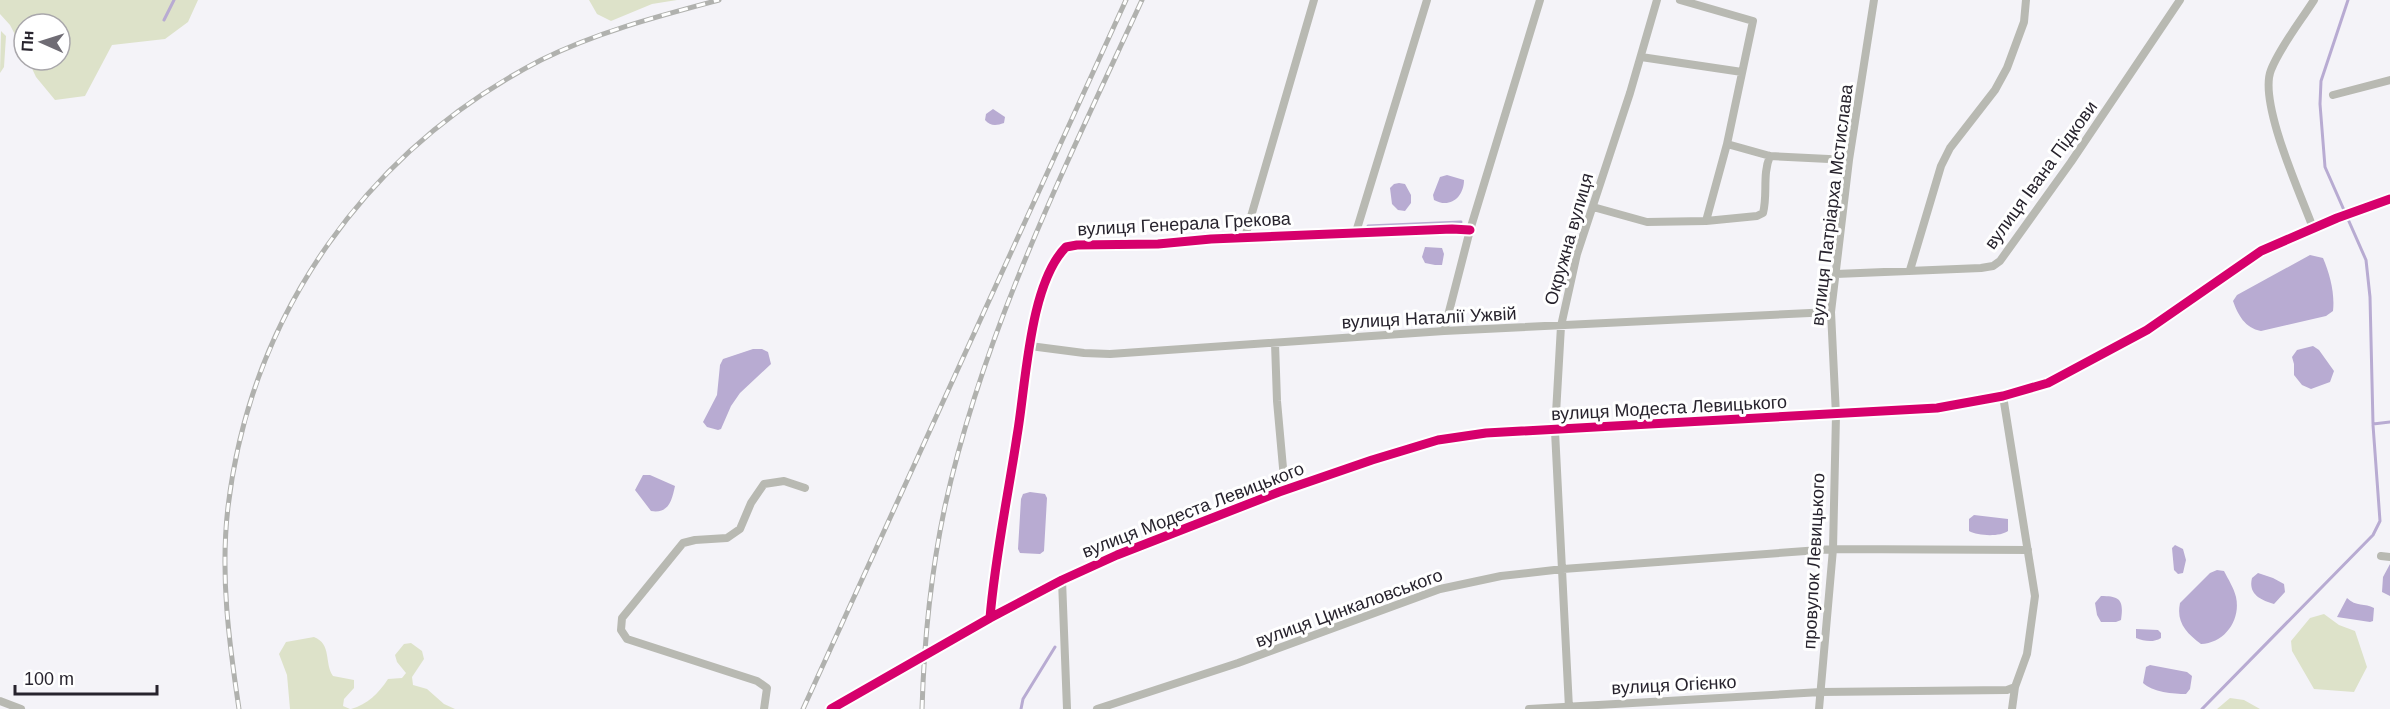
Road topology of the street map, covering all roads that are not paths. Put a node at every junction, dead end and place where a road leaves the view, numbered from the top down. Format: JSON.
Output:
{"nodes":[{"id":1,"x":1314,"y":0,"type":"edge"},
{"id":2,"x":1427,"y":0,"type":"edge"},
{"id":3,"x":1540,"y":0,"type":"edge"},
{"id":4,"x":1657,"y":0,"type":"edge"},
{"id":5,"x":1680,"y":0,"type":"edge"},
{"id":6,"x":1874,"y":0,"type":"edge"},
{"id":7,"x":2026,"y":0,"type":"edge"},
{"id":8,"x":2180,"y":0,"type":"edge"},
{"id":9,"x":2314,"y":0,"type":"edge"},
{"id":10,"x":1641,"y":57,"type":"junction"},
{"id":11,"x":1742,"y":72,"type":"junction"},
{"id":12,"x":2390,"y":80,"type":"edge"},
{"id":13,"x":2333,"y":95,"type":"dead end"},
{"id":14,"x":1726,"y":144,"type":"junction"},
{"id":15,"x":1770,"y":156,"type":"junction"},
{"id":16,"x":1849,"y":160,"type":"junction"},
{"id":17,"x":2390,"y":199,"type":"edge"},
{"id":18,"x":1593,"y":207,"type":"junction"},
{"id":19,"x":1706,"y":221,"type":"junction"},
{"id":20,"x":2313,"y":228,"type":"junction"},
{"id":21,"x":1470,"y":230,"type":"junction"},
{"id":22,"x":1356,"y":232,"type":"junction"},
{"id":23,"x":1245,"y":237,"type":"junction"},
{"id":24,"x":1910,"y":270,"type":"junction"},
{"id":25,"x":1836,"y":274,"type":"junction"},
{"id":26,"x":1831,"y":312,"type":"junction"},
{"id":27,"x":1561,"y":326,"type":"junction"},
{"id":28,"x":1444,"y":331,"type":"junction"},
{"id":29,"x":1275,"y":343,"type":"junction"},
{"id":30,"x":1030,"y":346,"type":"junction"},
{"id":31,"x":2003,"y":396,"type":"junction"},
{"id":32,"x":1836,"y":415,"type":"junction"},
{"id":33,"x":1555,"y":431,"type":"junction"},
{"id":34,"x":805,"y":488,"type":"dead end"},
{"id":35,"x":1285,"y":490,"type":"junction"},
{"id":36,"x":1833,"y":549,"type":"junction"},
{"id":37,"x":2028,"y":550,"type":"junction"},
{"id":38,"x":1563,"y":569,"type":"junction"},
{"id":39,"x":1062,"y":580,"type":"junction"},
{"id":40,"x":990,"y":618,"type":"junction"},
{"id":41,"x":2015,"y":687,"type":"junction"},
{"id":42,"x":1821,"y":692,"type":"junction"},
{"id":43,"x":0,"y":701,"type":"edge"},
{"id":44,"x":1570,"y":707,"type":"edge"},
{"id":45,"x":21,"y":709,"type":"edge"},
{"id":46,"x":764,"y":709,"type":"edge"},
{"id":47,"x":831,"y":709,"type":"edge"},
{"id":48,"x":1067,"y":709,"type":"edge"},
{"id":49,"x":1097,"y":709,"type":"edge"},
{"id":50,"x":1529,"y":709,"type":"edge"},
{"id":51,"x":1820,"y":709,"type":"edge"},
{"id":52,"x":2012,"y":709,"type":"edge"}],
"edges":[{"from":1,"to":23,"type":"street","name":"вулиця Генерала Грекова"},
{"from":2,"to":22,"type":"street"},
{"from":3,"to":21,"type":"street"},
{"from":4,"to":10,"type":"street","name":"Окружна вулиця"},
{"from":5,"to":11,"type":"street"},
{"from":6,"to":16,"type":"street","name":"вулиця Патріарха Мстислава"},
{"from":7,"to":24,"type":"street"},
{"from":8,"to":24,"type":"street","name":"вулиця Івана Підкови"},
{"from":9,"to":20,"type":"street"},
{"from":10,"to":11,"type":"street"},
{"from":10,"to":18,"type":"street","name":"Окружна вулиця"},
{"from":11,"to":14,"type":"street"},
{"from":12,"to":13,"type":"street"},
{"from":14,"to":15,"type":"street"},
{"from":14,"to":19,"type":"street"},
{"from":15,"to":16,"type":"street"},
{"from":15,"to":19,"type":"street"},
{"from":16,"to":25,"type":"street","name":"вулиця Патріарха Мстислава"},
{"from":17,"to":20,"type":"street","name":"вулиця Модеста Левицького"},
{"from":18,"to":19,"type":"street"},
{"from":18,"to":27,"type":"street","name":"Окружна вулиця"},
{"from":20,"to":31,"type":"street","name":"вулиця Модеста Левицького"},
{"from":21,"to":22,"type":"street","name":"вулиця Генерала Грекова"},
{"from":21,"to":28,"type":"street"},
{"from":22,"to":23,"type":"street","name":"вулиця Генерала Грекова"},
{"from":23,"to":30,"type":"street","name":"вулиця Генерала Грекова"},
{"from":24,"to":25,"type":"street","name":"вулиця Івана Підкови"},
{"from":25,"to":26,"type":"street","name":"вулиця Патріарха Мстислава"},
{"from":26,"to":27,"type":"street","name":"вулиця Наталії Ужвій"},
{"from":26,"to":32,"type":"street","name":"вулиця Патріарха Мстислава"},
{"from":27,"to":28,"type":"street","name":"вулиця Наталії Ужвій"},
{"from":27,"to":33,"type":"street","name":"Окружна вулиця"},
{"from":28,"to":29,"type":"street","name":"вулиця Наталії Ужвій"},
{"from":29,"to":30,"type":"street","name":"вулиця Наталії Ужвій"},
{"from":29,"to":35,"type":"street"},
{"from":30,"to":40,"type":"street","name":"вулиця Генерала Грекова"},
{"from":31,"to":32,"type":"street","name":"вулиця Модеста Левицького"},
{"from":31,"to":37,"type":"street"},
{"from":32,"to":33,"type":"street","name":"вулиця Модеста Левицького"},
{"from":32,"to":36,"type":"street","name":"провулок Левицького"},
{"from":33,"to":35,"type":"street","name":"вулиця Модеста Левицького"},
{"from":33,"to":38,"type":"street","name":"Окружна вулиця"},
{"from":34,"to":46,"type":"street"},
{"from":35,"to":39,"type":"street","name":"вулиця Модеста Левицького"},
{"from":36,"to":37,"type":"street","name":"вулиця Цинкаловського"},
{"from":36,"to":38,"type":"street","name":"вулиця Цинкаловського"},
{"from":36,"to":42,"type":"street","name":"провулок Левицького"},
{"from":37,"to":41,"type":"street"},
{"from":38,"to":44,"type":"street","name":"Окружна вулиця"},
{"from":38,"to":49,"type":"street","name":"вулиця Цинкаловського"},
{"from":39,"to":40,"type":"street","name":"вулиця Модеста Левицького"},
{"from":39,"to":48,"type":"street"},
{"from":40,"to":47,"type":"street","name":"вулиця Модеста Левицького"},
{"from":41,"to":42,"type":"street","name":"вулиця Огієнко"},
{"from":41,"to":52,"type":"street"},
{"from":42,"to":44,"type":"street","name":"вулиця Огієнко"},
{"from":42,"to":51,"type":"street","name":"провулок Левицького"},
{"from":43,"to":45,"type":"street"},
{"from":44,"to":50,"type":"street","name":"вулиця Огієнко"}]}
